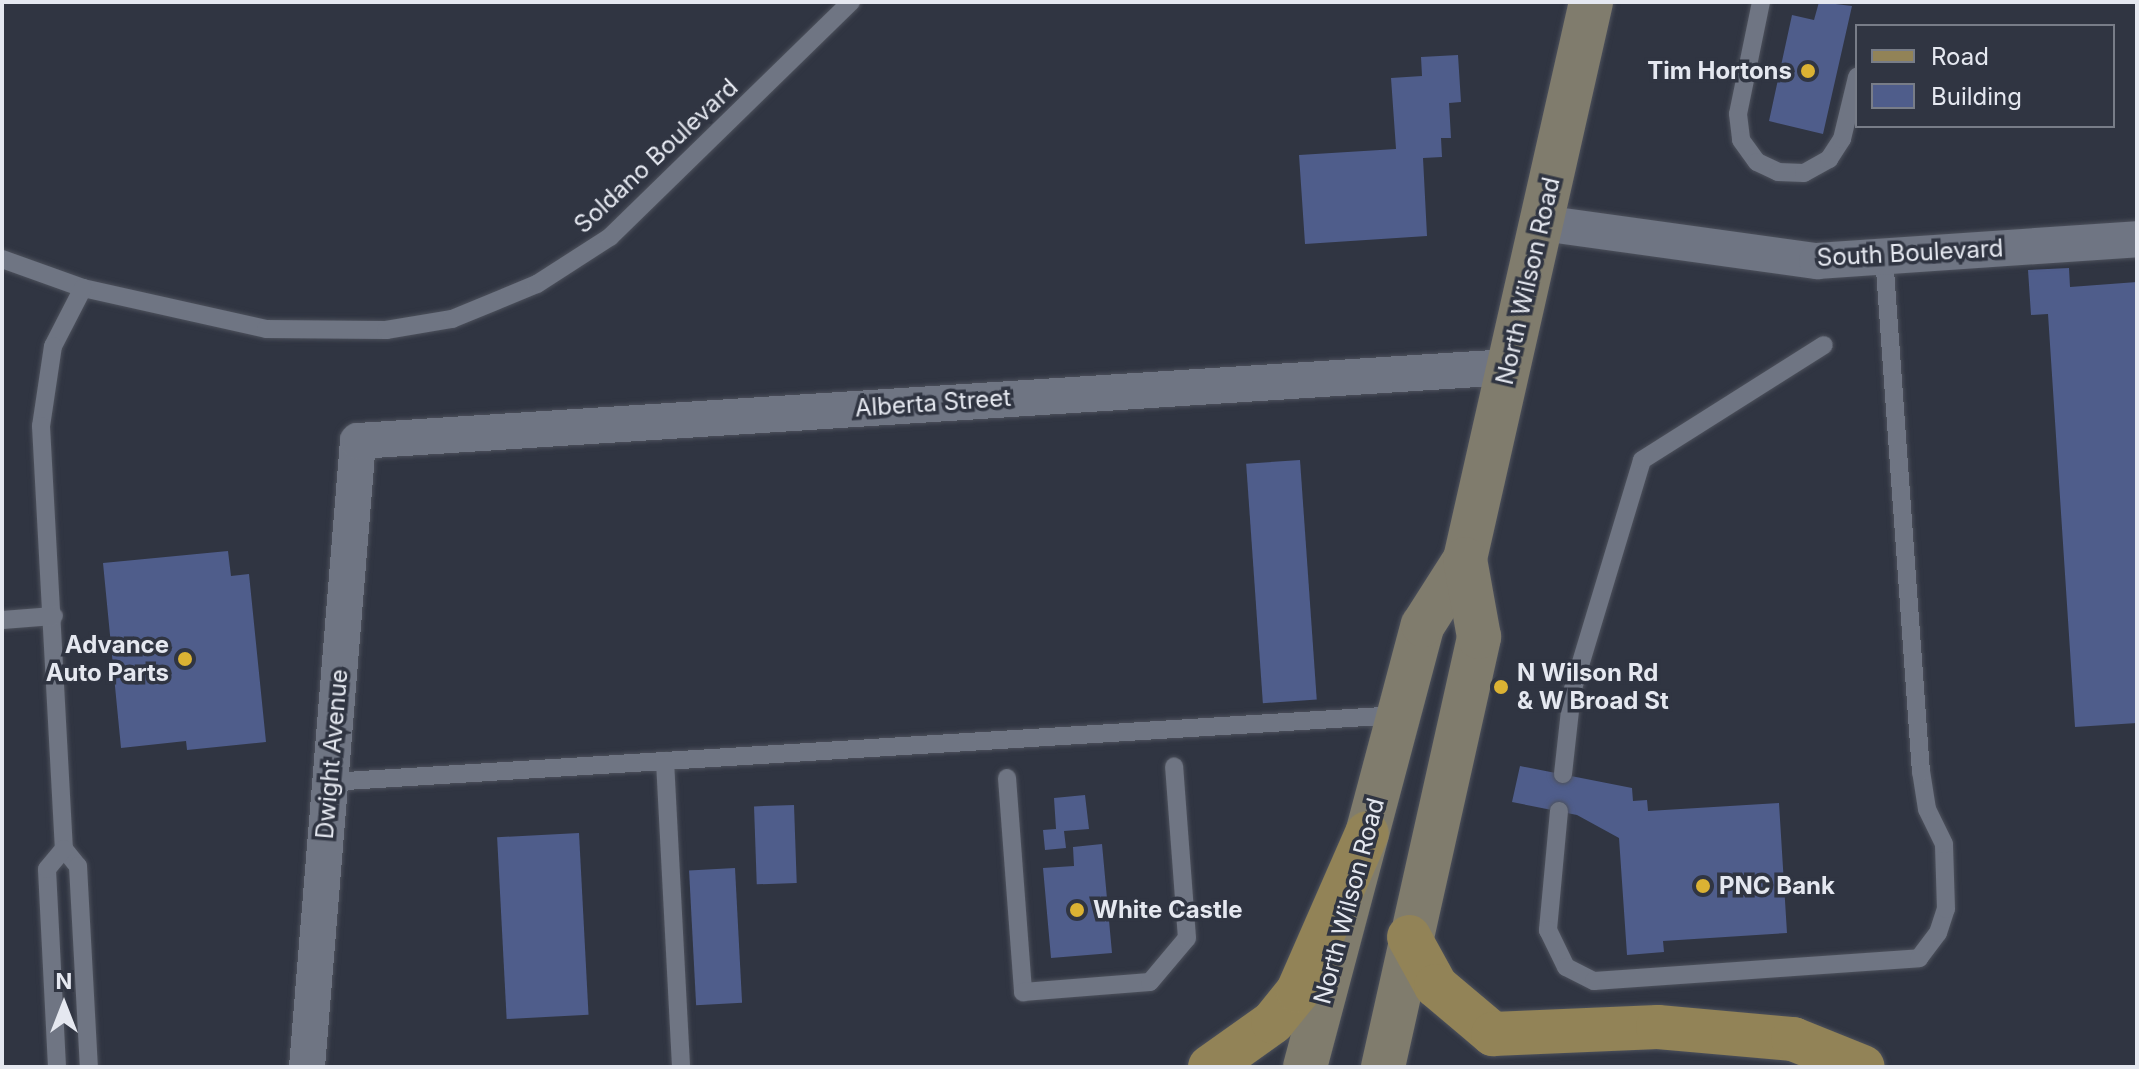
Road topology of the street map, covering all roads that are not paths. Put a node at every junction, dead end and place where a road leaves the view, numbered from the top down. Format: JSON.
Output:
{"nodes":[{"id":1,"x":851,"y":2,"type":"edge"},
{"id":2,"x":1591,"y":2,"type":"edge"},
{"id":3,"x":1761,"y":2,"type":"edge"},
{"id":4,"x":1855,"y":85,"type":"edge"},
{"id":5,"x":1542,"y":223,"type":"junction"},
{"id":6,"x":2137,"y":239,"type":"edge"},
{"id":7,"x":1884,"y":256,"type":"junction"},
{"id":8,"x":2,"y":259,"type":"edge"},
{"id":9,"x":83,"y":288,"type":"junction"},
{"id":10,"x":1824,"y":345,"type":"dead end"},
{"id":11,"x":1507,"y":367,"type":"junction"},
{"id":12,"x":358,"y":441,"type":"joint"},
{"id":13,"x":1465,"y":559,"type":"junction"},
{"id":14,"x":54,"y":616,"type":"junction"},
{"id":15,"x":2,"y":620,"type":"edge"},
{"id":16,"x":1397,"y":715,"type":"junction"},
{"id":17,"x":665,"y":761,"type":"junction"},
{"id":18,"x":1174,"y":766,"type":"dead end"},
{"id":19,"x":1563,"y":774,"type":"dead end"},
{"id":20,"x":1007,"y":778,"type":"dead end"},
{"id":21,"x":330,"y":782,"type":"junction"},
{"id":22,"x":1559,"y":811,"type":"dead end"},
{"id":23,"x":1367,"y":833,"type":"junction"},
{"id":24,"x":64,"y":849,"type":"junction"},
{"id":25,"x":1409,"y":937,"type":"junction"},
{"id":26,"x":57,"y":1067,"type":"edge"},
{"id":27,"x":89,"y":1067,"type":"edge"},
{"id":28,"x":307,"y":1067,"type":"edge"},
{"id":29,"x":681,"y":1067,"type":"edge"},
{"id":30,"x":1210,"y":1067,"type":"edge"},
{"id":31,"x":1305,"y":1067,"type":"edge"},
{"id":32,"x":1383,"y":1067,"type":"edge"},
{"id":33,"x":1863,"y":1067,"type":"edge"}],
"edges":[{"from":1,"to":9,"type":"lane","name":"Soldano Boulevard"},
{"from":2,"to":5,"type":"main road","name":"North Wilson Road"},
{"from":3,"to":4,"type":"lane"},
{"from":5,"to":7,"type":"street","name":"South Boulevard"},
{"from":5,"to":11,"type":"main road","name":"North Wilson Road"},
{"from":6,"to":7,"type":"street","name":"South Boulevard"},
{"from":7,"to":22,"type":"lane"},
{"from":8,"to":9,"type":"lane","name":"Soldano Boulevard"},
{"from":9,"to":14,"type":"lane"},
{"from":10,"to":19,"type":"lane"},
{"from":11,"to":12,"type":"street","name":"Alberta Street"},
{"from":11,"to":13,"type":"main road","name":"North Wilson Road"},
{"from":12,"to":21,"type":"street","name":"Dwight Avenue"},
{"from":13,"to":16,"type":"main road","name":"North Wilson Road"},
{"from":13,"to":25,"type":"main road","name":"North Wilson Road"},
{"from":14,"to":15,"type":"lane"},
{"from":14,"to":24,"type":"lane"},
{"from":16,"to":17,"type":"lane"},
{"from":16,"to":23,"type":"main road","name":"North Wilson Road"},
{"from":17,"to":21,"type":"lane"},
{"from":17,"to":29,"type":"lane"},
{"from":18,"to":20,"type":"lane"},
{"from":21,"to":28,"type":"street","name":"Dwight Avenue"},
{"from":23,"to":30,"type":"main road"},
{"from":23,"to":31,"type":"main road","name":"North Wilson Road"},
{"from":24,"to":26,"type":"lane"},
{"from":24,"to":27,"type":"lane"},
{"from":25,"to":32,"type":"main road","name":"North Wilson Road"},
{"from":25,"to":33,"type":"main road"}]}
